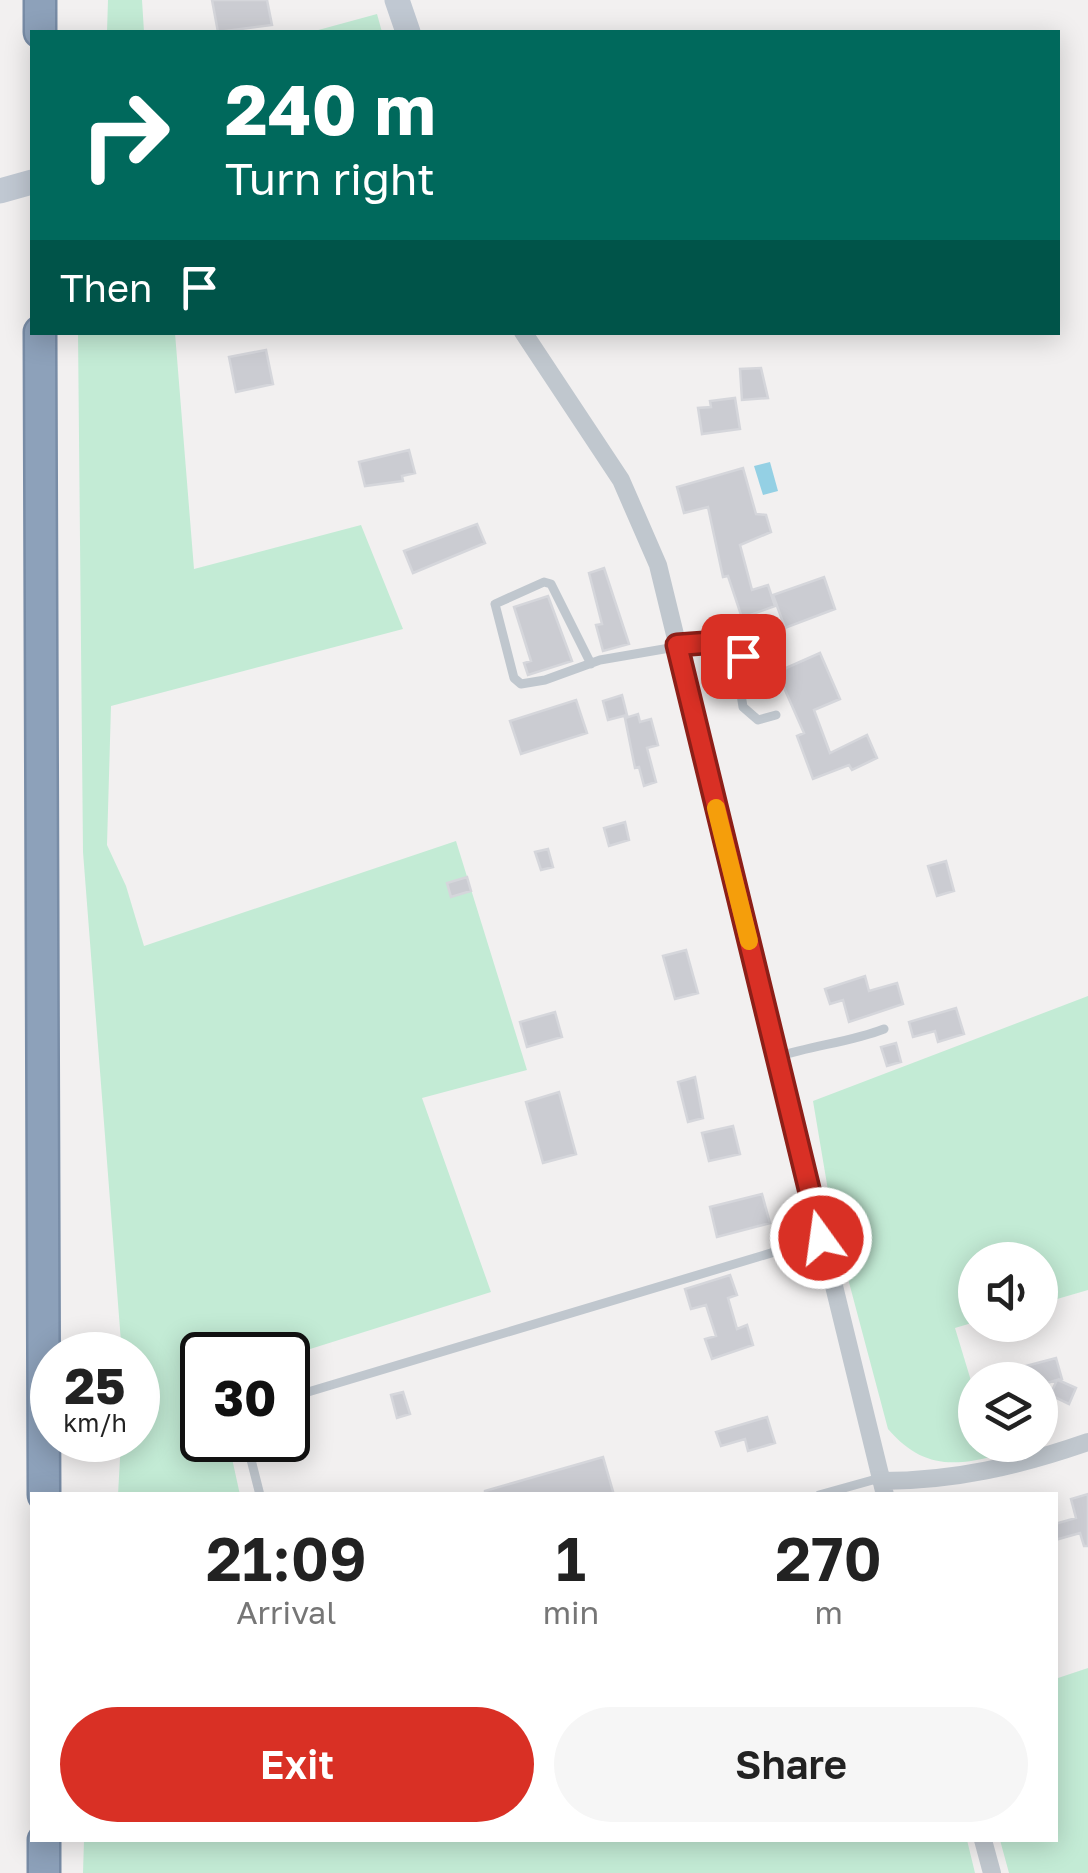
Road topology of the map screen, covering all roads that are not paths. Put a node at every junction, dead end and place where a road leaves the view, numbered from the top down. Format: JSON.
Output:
{"nodes":[{"id":1,"x":40,"y":0,"type":"edge"},
{"id":2,"x":397,"y":0,"type":"edge"},
{"id":3,"x":40,"y":30,"type":"edge"},
{"id":4,"x":407,"y":30,"type":"edge"},
{"id":5,"x":30,"y":183,"type":"edge"},
{"id":6,"x":0,"y":191,"type":"edge"},
{"id":7,"x":40,"y":335,"type":"edge"},
{"id":8,"x":525,"y":335,"type":"edge"},
{"id":9,"x":677,"y":645,"type":"junction"},
{"id":10,"x":591,"y":664,"type":"junction"},
{"id":11,"x":776,"y":716,"type":"dead end"},
{"id":12,"x":884,"y":1029,"type":"dead end"},
{"id":13,"x":777,"y":1057,"type":"junction"},
{"id":14,"x":821,"y":1238,"type":"junction"},
{"id":15,"x":310,"y":1391,"type":"edge"},
{"id":16,"x":1088,"y":1442,"type":"edge"},
{"id":17,"x":252,"y":1462,"type":"edge"},
{"id":18,"x":882,"y":1485,"type":"edge"},
{"id":19,"x":44,"y":1492,"type":"edge"},
{"id":20,"x":259,"y":1492,"type":"edge"},
{"id":21,"x":839,"y":1492,"type":"edge"},
{"id":22,"x":44,"y":1842,"type":"edge"},
{"id":23,"x":984,"y":1842,"type":"edge"},
{"id":24,"x":44,"y":1873,"type":"edge"},
{"id":25,"x":992,"y":1873,"type":"edge"}],
"edges":[{"from":1,"to":3,"type":"highway"},
{"from":2,"to":4,"type":"street"},
{"from":5,"to":6,"type":"street"},
{"from":7,"to":19,"type":"highway"},
{"from":8,"to":9,"type":"street"},
{"from":9,"to":10,"type":"lane"},
{"from":9,"to":11,"type":"lane"},
{"from":9,"to":13,"type":"street"},
{"from":10,"to":10,"type":"lane"},
{"from":12,"to":13,"type":"lane"},
{"from":13,"to":14,"type":"street"},
{"from":14,"to":15,"type":"lane"},
{"from":14,"to":18,"type":"street"},
{"from":16,"to":18,"type":"street"},
{"from":17,"to":20,"type":"lane"},
{"from":18,"to":21,"type":"lane"},
{"from":22,"to":24,"type":"highway"},
{"from":23,"to":25,"type":"street"}]}
